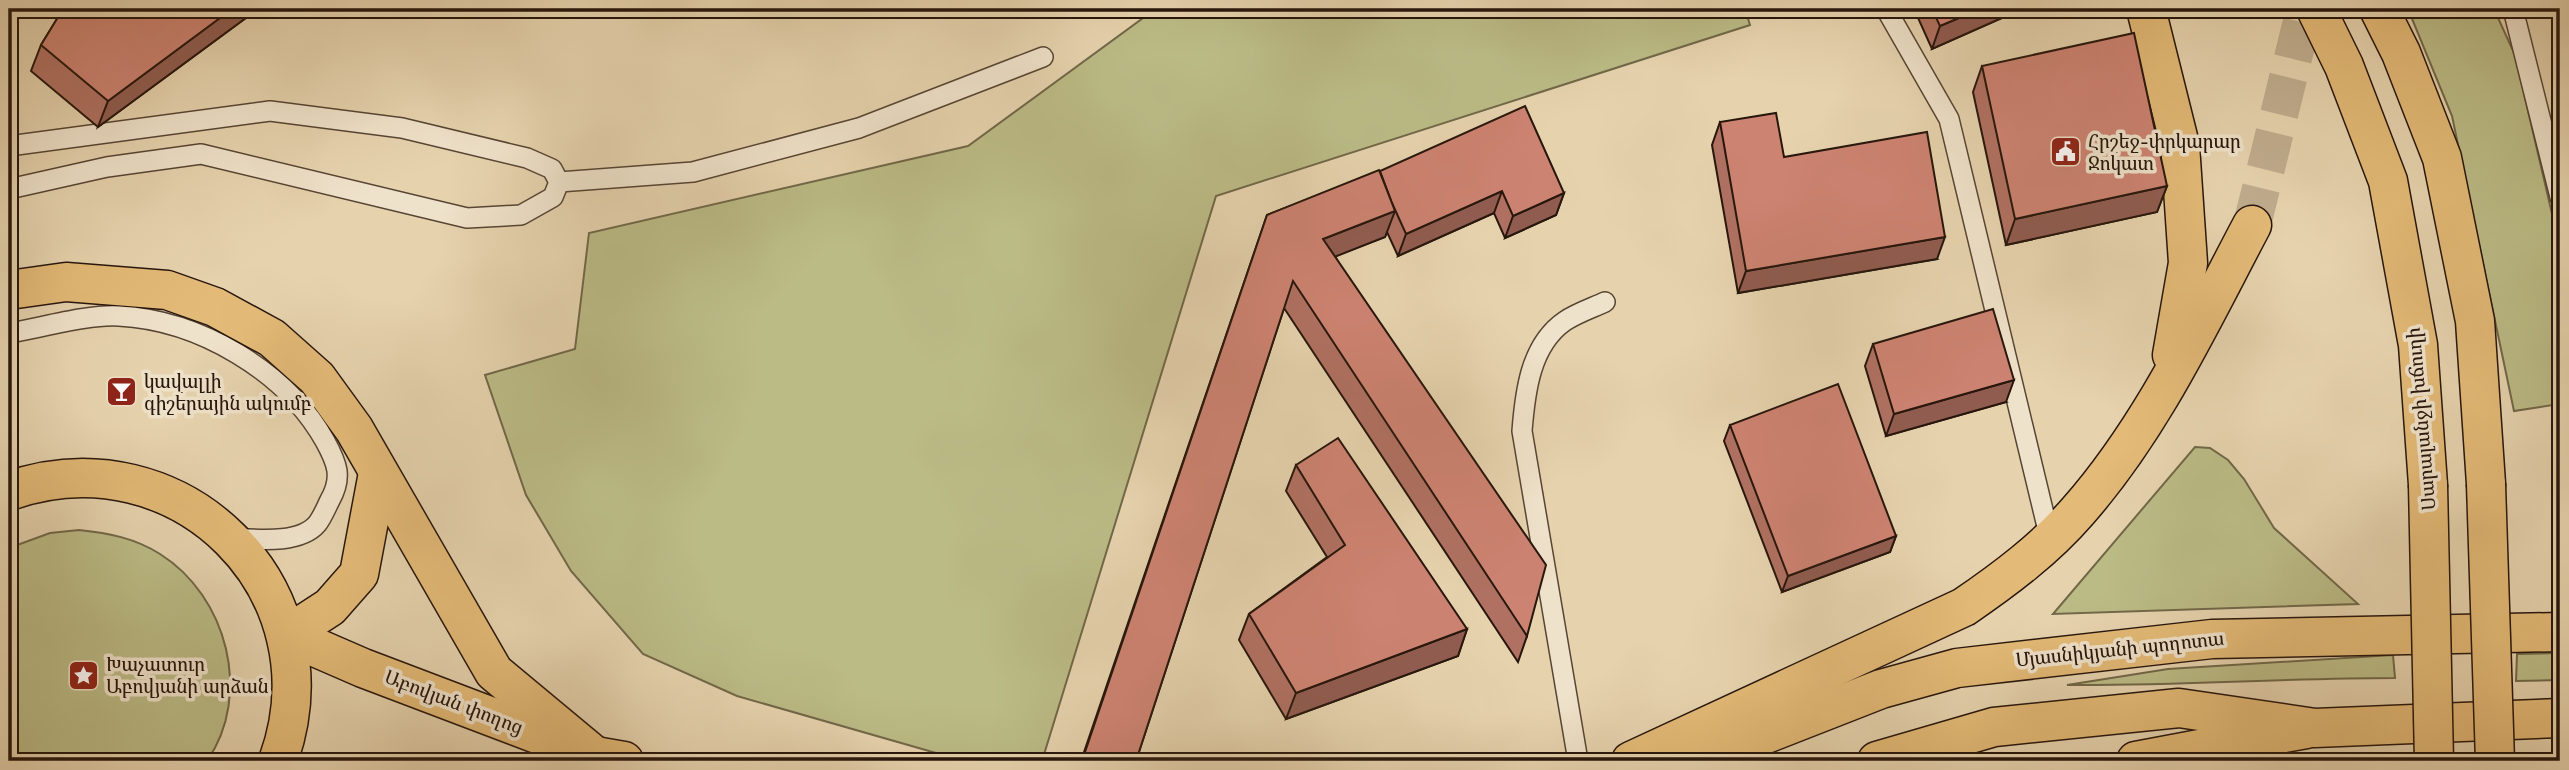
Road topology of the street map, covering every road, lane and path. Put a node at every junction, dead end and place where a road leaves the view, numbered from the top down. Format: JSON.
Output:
{"nodes":[{"id":1,"x":1886,"y":9,"type":"edge"},
{"id":2,"x":2146,"y":9,"type":"edge"},
{"id":3,"x":2316,"y":9,"type":"edge"},
{"id":4,"x":2379,"y":9,"type":"edge"},
{"id":5,"x":2513,"y":9,"type":"edge"},
{"id":6,"x":1043,"y":57,"type":"dead end"},
{"id":7,"x":9,"y":146,"type":"edge"},
{"id":8,"x":559,"y":182,"type":"junction"},
{"id":9,"x":9,"y":189,"type":"edge"},
{"id":10,"x":2560,"y":197,"type":"edge"},
{"id":11,"x":2252,"y":225,"type":"tunnel mouth"},
{"id":12,"x":9,"y":290,"type":"edge"},
{"id":13,"x":1605,"y":302,"type":"dead end"},
{"id":14,"x":9,"y":333,"type":"edge"},
{"id":15,"x":2167,"y":388,"type":"junction"},
{"id":16,"x":378,"y":473,"type":"junction"},
{"id":17,"x":9,"y":491,"type":"edge"},
{"id":18,"x":230,"y":538,"type":"junction"},
{"id":19,"x":2050,"y":539,"type":"junction"},
{"id":20,"x":2560,"y":632,"type":"edge"},
{"id":21,"x":288,"y":635,"type":"junction"},
{"id":22,"x":2560,"y":718,"type":"edge"},
{"id":23,"x":2315,"y":728,"type":"junction"},
{"id":24,"x":610,"y":758,"type":"edge"},
{"id":25,"x":278,"y":761,"type":"edge"},
{"id":26,"x":1578,"y":761,"type":"edge"},
{"id":27,"x":1631,"y":761,"type":"edge"},
{"id":28,"x":1697,"y":761,"type":"edge"},
{"id":29,"x":1877,"y":761,"type":"edge"},
{"id":30,"x":2136,"y":761,"type":"edge"},
{"id":31,"x":2434,"y":761,"type":"edge"},
{"id":32,"x":2495,"y":761,"type":"edge"}],
"edges":[{"from":1,"to":19,"type":"lane"},
{"from":2,"to":15,"type":"main road"},
{"from":3,"to":31,"type":"main road","name":"Սարալանջի խճուղի","bridge":true},
{"from":4,"to":32,"type":"main road","bridge":true},
{"from":5,"to":10,"type":"lane"},
{"from":6,"to":8,"type":"lane"},
{"from":7,"to":8,"type":"lane"},
{"from":8,"to":9,"type":"lane"},
{"from":11,"to":15,"type":"main road"},
{"from":12,"to":16,"type":"main road"},
{"from":13,"to":26,"type":"lane"},
{"from":14,"to":18,"type":"lane"},
{"from":15,"to":19,"type":"main road"},
{"from":16,"to":21,"type":"main road"},
{"from":16,"to":24,"type":"main road"},
{"from":17,"to":18,"type":"main road"},
{"from":18,"to":21,"type":"main road"},
{"from":19,"to":27,"type":"main road"},
{"from":20,"to":28,"type":"main road","name":"Մյասնիկյանի պողոտա"},
{"from":21,"to":24,"type":"main road","name":"Աբովյան փողոց"},
{"from":21,"to":25,"type":"main road"},
{"from":22,"to":23,"type":"main road"},
{"from":23,"to":29,"type":"main road"},
{"from":23,"to":30,"type":"main road"}]}
